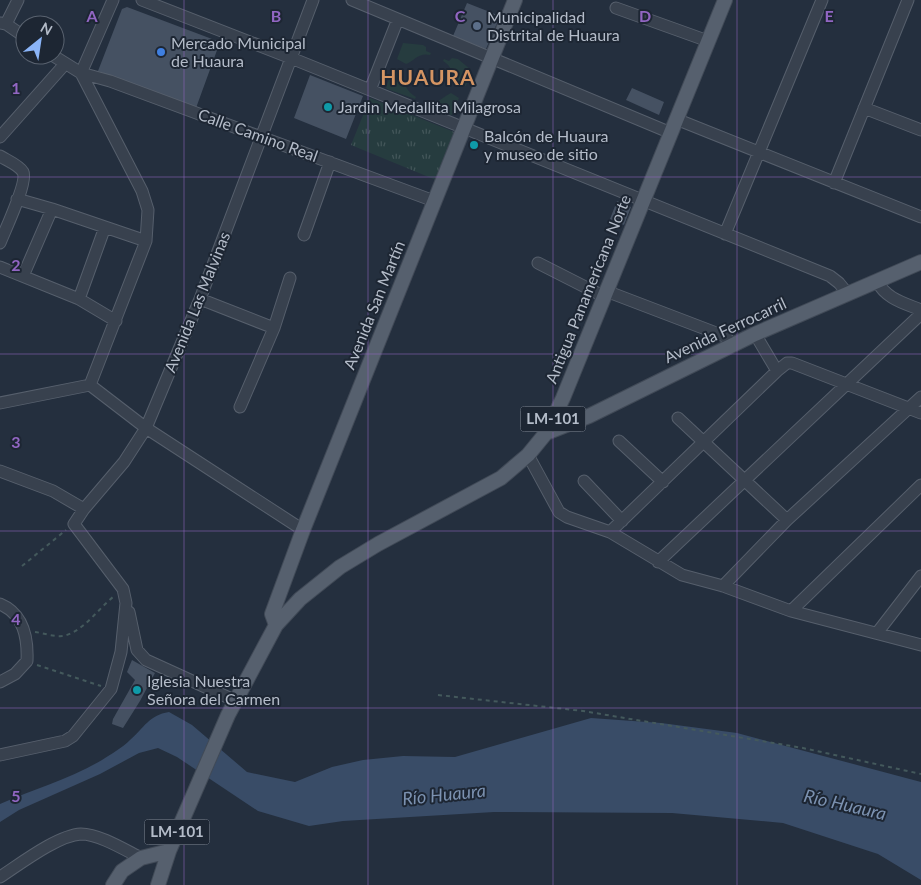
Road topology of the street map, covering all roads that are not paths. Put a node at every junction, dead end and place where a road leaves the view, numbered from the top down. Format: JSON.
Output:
{"nodes":[{"id":1,"x":18,"y":0,"type":"edge"},
{"id":2,"x":113,"y":0,"type":"edge"},
{"id":3,"x":142,"y":0,"type":"edge"},
{"id":4,"x":313,"y":0,"type":"edge"},
{"id":5,"x":352,"y":0,"type":"edge"},
{"id":6,"x":514,"y":0,"type":"edge"},
{"id":7,"x":725,"y":0,"type":"edge"},
{"id":8,"x":822,"y":0,"type":"edge"},
{"id":9,"x":908,"y":0,"type":"edge"},
{"id":10,"x":616,"y":8,"type":"dead end"},
{"id":11,"x":398,"y":19,"type":"junction"},
{"id":12,"x":3,"y":23,"type":"edge"},
{"id":13,"x":15,"y":31,"type":"edge"},
{"id":14,"x":708,"y":41,"type":"junction"},
{"id":15,"x":291,"y":58,"type":"junction"},
{"id":16,"x":491,"y":58,"type":"junction"},
{"id":17,"x":63,"y":65,"type":"edge"},
{"id":18,"x":65,"y":65,"type":"edge"},
{"id":19,"x":81,"y":74,"type":"junction"},
{"id":20,"x":370,"y":90,"type":"junction"},
{"id":21,"x":864,"y":108,"type":"junction"},
{"id":22,"x":676,"y":119,"type":"junction"},
{"id":23,"x":464,"y":127,"type":"junction"},
{"id":24,"x":921,"y":130,"type":"edge"},
{"id":25,"x":671,"y":133,"type":"junction"},
{"id":26,"x":261,"y":136,"type":"junction"},
{"id":27,"x":0,"y":137,"type":"edge"},
{"id":28,"x":759,"y":153,"type":"junction"},
{"id":29,"x":0,"y":156,"type":"edge"},
{"id":30,"x":330,"y":162,"type":"junction"},
{"id":31,"x":834,"y":183,"type":"junction"},
{"id":32,"x":17,"y":199,"type":"junction"},
{"id":33,"x":434,"y":201,"type":"junction"},
{"id":34,"x":643,"y":201,"type":"junction"},
{"id":35,"x":52,"y":209,"type":"junction"},
{"id":36,"x":921,"y":217,"type":"edge"},
{"id":37,"x":105,"y":227,"type":"junction"},
{"id":38,"x":725,"y":234,"type":"junction"},
{"id":39,"x":304,"y":235,"type":"dead end"},
{"id":40,"x":146,"y":241,"type":"junction"},
{"id":41,"x":0,"y":242,"type":"edge"},
{"id":42,"x":921,"y":262,"type":"edge"},
{"id":43,"x":538,"y":263,"type":"dead end"},
{"id":44,"x":0,"y":267,"type":"edge"},
{"id":45,"x":23,"y":276,"type":"junction"},
{"id":46,"x":290,"y":278,"type":"dead end"},
{"id":47,"x":877,"y":281,"type":"junction"},
{"id":48,"x":605,"y":294,"type":"junction"},
{"id":49,"x":848,"y":294,"type":"junction"},
{"id":50,"x":79,"y":299,"type":"junction"},
{"id":51,"x":200,"y":299,"type":"junction"},
{"id":52,"x":921,"y":310,"type":"edge"},
{"id":53,"x":921,"y":314,"type":"edge"},
{"id":54,"x":116,"y":321,"type":"junction"},
{"id":55,"x":274,"y":328,"type":"junction"},
{"id":56,"x":756,"y":334,"type":"junction"},
{"id":57,"x":733,"y":344,"type":"junction"},
{"id":58,"x":777,"y":371,"type":"junction"},
{"id":59,"x":848,"y":384,"type":"junction"},
{"id":60,"x":90,"y":385,"type":"junction"},
{"id":61,"x":921,"y":397,"type":"edge"},
{"id":62,"x":0,"y":403,"type":"edge"},
{"id":63,"x":240,"y":407,"type":"dead end"},
{"id":64,"x":909,"y":409,"type":"junction"},
{"id":65,"x":921,"y":413,"type":"edge"},
{"id":66,"x":678,"y":418,"type":"dead end"},
{"id":67,"x":146,"y":428,"type":"junction"},
{"id":68,"x":546,"y":433,"type":"junction"},
{"id":69,"x":619,"y":441,"type":"dead end"},
{"id":70,"x":705,"y":442,"type":"junction"},
{"id":71,"x":528,"y":455,"type":"junction"},
{"id":72,"x":0,"y":471,"type":"edge"},
{"id":73,"x":584,"y":481,"type":"dead end"},
{"id":74,"x":745,"y":481,"type":"junction"},
{"id":75,"x":663,"y":482,"type":"junction"},
{"id":76,"x":921,"y":485,"type":"edge"},
{"id":77,"x":84,"y":509,"type":"junction"},
{"id":78,"x":787,"y":520,"type":"junction"},
{"id":79,"x":622,"y":521,"type":"junction"},
{"id":80,"x":303,"y":530,"type":"junction"},
{"id":81,"x":610,"y":532,"type":"junction"},
{"id":82,"x":658,"y":562,"type":"junction"},
{"id":83,"x":921,"y":576,"type":"edge"},
{"id":84,"x":723,"y":586,"type":"junction"},
{"id":85,"x":126,"y":602,"type":"junction"},
{"id":86,"x":0,"y":604,"type":"edge"},
{"id":87,"x":791,"y":611,"type":"junction"},
{"id":88,"x":276,"y":624,"type":"junction"},
{"id":89,"x":877,"y":633,"type":"junction"},
{"id":90,"x":921,"y":645,"type":"edge"},
{"id":91,"x":0,"y":682,"type":"edge"},
{"id":92,"x":236,"y":701,"type":"junction"},
{"id":93,"x":0,"y":754,"type":"edge"},
{"id":94,"x":169,"y":851,"type":"junction"},
{"id":95,"x":142,"y":858,"type":"junction"},
{"id":96,"x":0,"y":877,"type":"edge"},
{"id":97,"x":113,"y":885,"type":"edge"},
{"id":98,"x":158,"y":885,"type":"edge"}],
"edges":[{"from":1,"to":12,"type":"street"},
{"from":2,"to":19,"type":"street"},
{"from":3,"to":15,"type":"street"},
{"from":4,"to":15,"type":"street","name":"Avenida Las Malvinas"},
{"from":5,"to":11,"type":"street"},
{"from":6,"to":16,"type":"main road","name":"Avenida San Martín","number":"LM-101"},
{"from":7,"to":14,"type":"main road","name":"Antigua Panamericana Norte","number":"LM-101"},
{"from":8,"to":28,"type":"street"},
{"from":9,"to":21,"type":"street"},
{"from":10,"to":14,"type":"street"},
{"from":11,"to":16,"type":"street"},
{"from":11,"to":20,"type":"street"},
{"from":12,"to":13,"type":"street"},
{"from":14,"to":22,"type":"main road","name":"Antigua Panamericana Norte","number":"LM-101"},
{"from":15,"to":20,"type":"street"},
{"from":15,"to":26,"type":"street","name":"Avenida Las Malvinas"},
{"from":16,"to":23,"type":"main road","name":"Avenida San Martín","number":"LM-101"},
{"from":16,"to":25,"type":"street"},
{"from":17,"to":27,"type":"street"},
{"from":18,"to":19,"type":"street","name":"Calle Camino Real"},
{"from":19,"to":26,"type":"street","name":"Calle Camino Real"},
{"from":19,"to":40,"type":"street"},
{"from":20,"to":23,"type":"street"},
{"from":21,"to":24,"type":"street"},
{"from":21,"to":31,"type":"street"},
{"from":22,"to":25,"type":"main road","name":"Antigua Panamericana Norte","number":"LM-101"},
{"from":22,"to":28,"type":"street"},
{"from":23,"to":33,"type":"main road","name":"Avenida San Martín","number":"LM-101"},
{"from":23,"to":34,"type":"street"},
{"from":25,"to":34,"type":"main road","name":"Antigua Panamericana Norte","number":"LM-101"},
{"from":26,"to":30,"type":"street","name":"Calle Camino Real"},
{"from":26,"to":51,"type":"street","name":"Avenida Las Malvinas"},
{"from":28,"to":31,"type":"street"},
{"from":28,"to":38,"type":"street"},
{"from":29,"to":32,"type":"street"},
{"from":30,"to":33,"type":"street","name":"Calle Camino Real"},
{"from":30,"to":39,"type":"street"},
{"from":31,"to":36,"type":"street"},
{"from":32,"to":35,"type":"street"},
{"from":32,"to":41,"type":"street"},
{"from":33,"to":80,"type":"main road","name":"Avenida San Martín","number":"LM-101"},
{"from":34,"to":38,"type":"street"},
{"from":34,"to":48,"type":"main road","name":"Antigua Panamericana Norte","number":"LM-101"},
{"from":35,"to":37,"type":"street"},
{"from":35,"to":45,"type":"street"},
{"from":37,"to":40,"type":"street"},
{"from":37,"to":50,"type":"street"},
{"from":38,"to":49,"type":"street"},
{"from":40,"to":54,"type":"street"},
{"from":42,"to":47,"type":"main road","name":"Avenida Ferrocarril"},
{"from":43,"to":48,"type":"street"},
{"from":44,"to":45,"type":"street"},
{"from":45,"to":50,"type":"street"},
{"from":46,"to":55,"type":"street"},
{"from":47,"to":49,"type":"main road","name":"Avenida Ferrocarril"},
{"from":47,"to":52,"type":"street"},
{"from":48,"to":57,"type":"street"},
{"from":48,"to":68,"type":"main road","name":"Antigua Panamericana Norte","number":"LM-101"},
{"from":49,"to":56,"type":"main road","name":"Avenida Ferrocarril"},
{"from":50,"to":54,"type":"street"},
{"from":51,"to":55,"type":"street"},
{"from":51,"to":67,"type":"street","name":"Avenida Las Malvinas"},
{"from":53,"to":59,"type":"street"},
{"from":54,"to":60,"type":"street"},
{"from":55,"to":63,"type":"street"},
{"from":56,"to":57,"type":"main road","name":"Avenida Ferrocarril"},
{"from":56,"to":58,"type":"street"},
{"from":57,"to":68,"type":"main road","name":"Avenida Ferrocarril"},
{"from":58,"to":59,"type":"street"},
{"from":58,"to":70,"type":"street"},
{"from":59,"to":64,"type":"street"},
{"from":59,"to":74,"type":"street"},
{"from":60,"to":62,"type":"street"},
{"from":60,"to":67,"type":"street"},
{"from":61,"to":64,"type":"street"},
{"from":64,"to":65,"type":"street"},
{"from":64,"to":78,"type":"street"},
{"from":66,"to":70,"type":"street"},
{"from":67,"to":77,"type":"street","name":"Avenida Las Malvinas"},
{"from":67,"to":80,"type":"street"},
{"from":68,"to":71,"type":"main road","name":"Antigua Panamericana Norte","number":"LM-101"},
{"from":69,"to":75,"type":"street"},
{"from":70,"to":74,"type":"street"},
{"from":70,"to":75,"type":"street"},
{"from":71,"to":81,"type":"street"},
{"from":71,"to":88,"type":"main road","name":"Antigua Panamericana Norte","number":"LM-101"},
{"from":72,"to":77,"type":"street"},
{"from":73,"to":79,"type":"street"},
{"from":74,"to":78,"type":"street"},
{"from":74,"to":82,"type":"street"},
{"from":75,"to":79,"type":"street"},
{"from":76,"to":87,"type":"street"},
{"from":77,"to":85,"type":"street","name":"Avenida Las Malvinas"},
{"from":78,"to":84,"type":"street"},
{"from":79,"to":81,"type":"street"},
{"from":80,"to":88,"type":"main road","name":"Avenida San Martín","number":"LM-101"},
{"from":81,"to":82,"type":"street"},
{"from":82,"to":84,"type":"street"},
{"from":83,"to":89,"type":"street"},
{"from":84,"to":87,"type":"street"},
{"from":85,"to":92,"type":"street"},
{"from":85,"to":93,"type":"street"},
{"from":86,"to":91,"type":"street"},
{"from":87,"to":89,"type":"street"},
{"from":88,"to":92,"type":"main road","name":"Antigua Panamericana Norte","number":"LM-101"},
{"from":89,"to":90,"type":"street"},
{"from":92,"to":94,"type":"main road","name":"Antigua Panamericana Norte","number":"LM-101"},
{"from":94,"to":95,"type":"main road"},
{"from":94,"to":98,"type":"main road","name":"Antigua Panamericana Norte","number":"LM-101"},
{"from":95,"to":96,"type":"street"},
{"from":95,"to":97,"type":"main road"}]}
